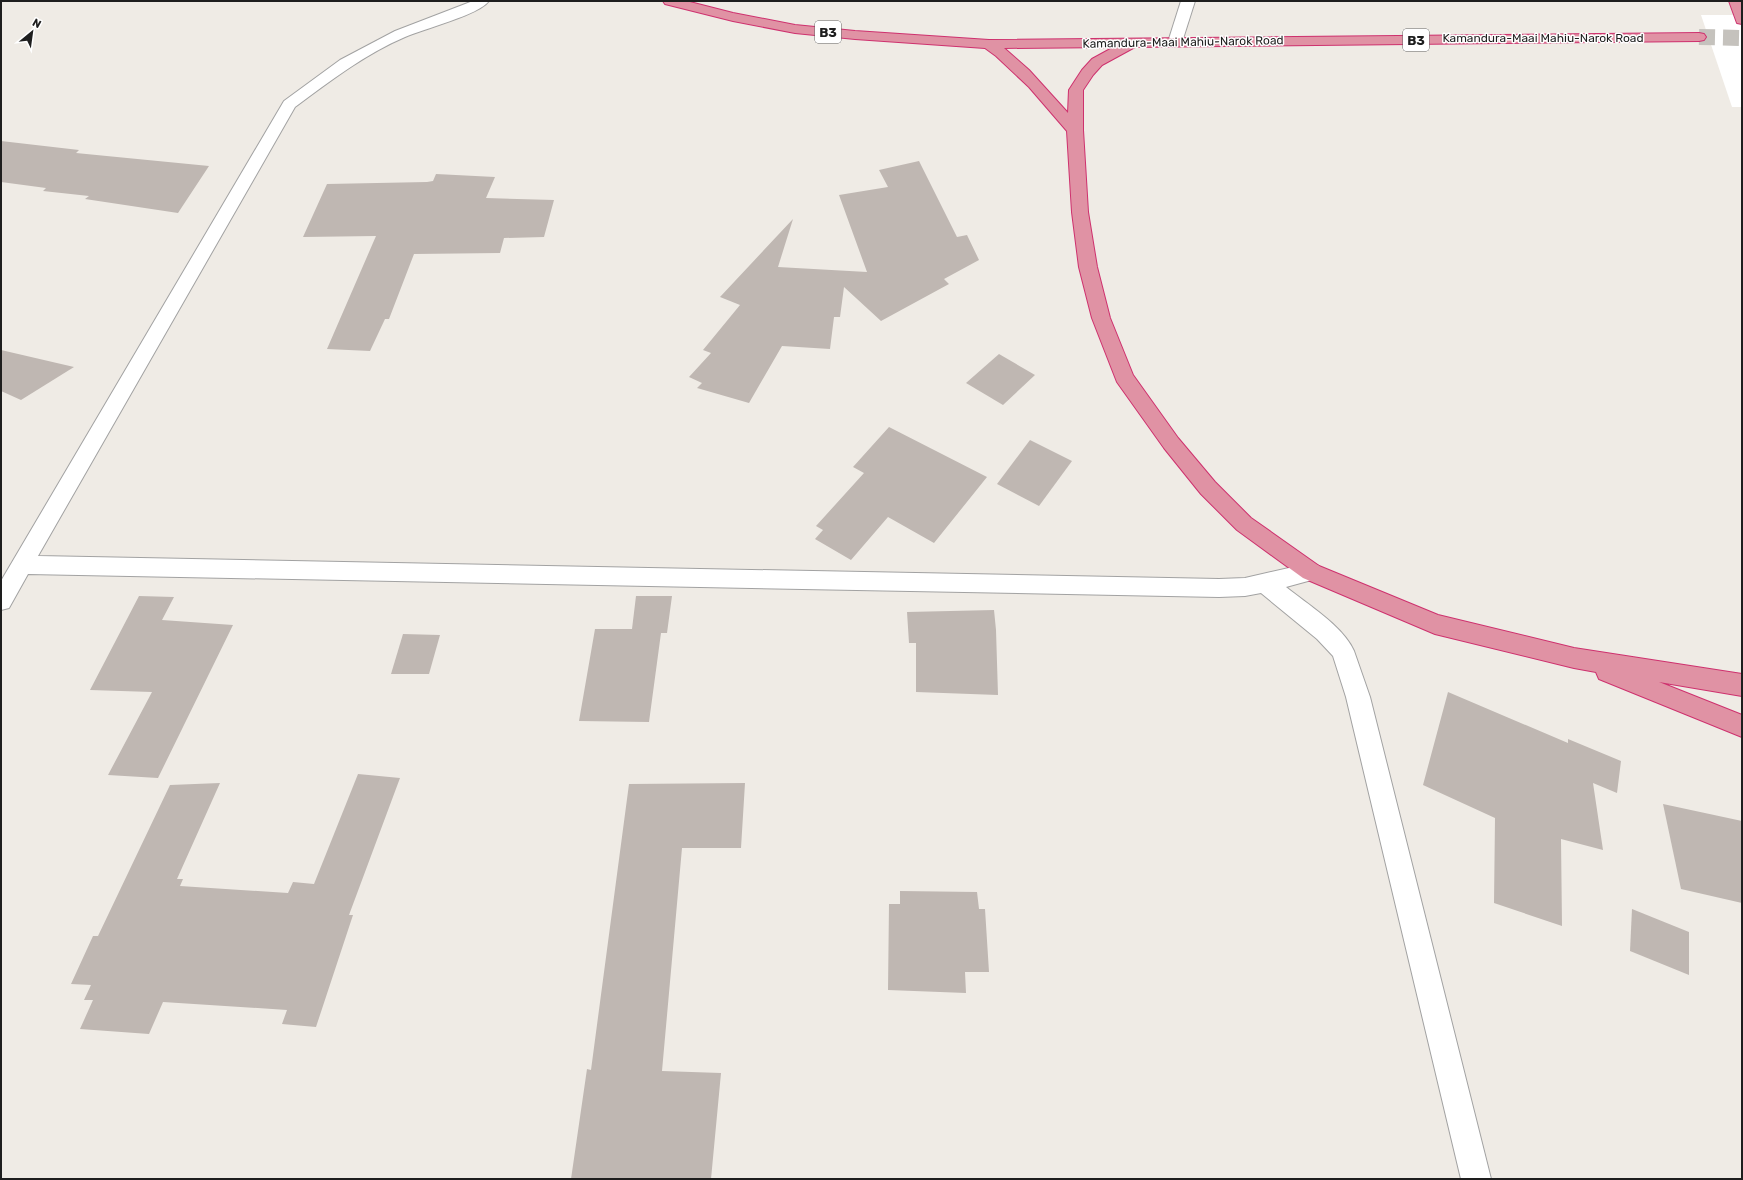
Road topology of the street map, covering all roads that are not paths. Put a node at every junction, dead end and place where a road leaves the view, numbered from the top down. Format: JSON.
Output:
{"nodes":[{"id":1,"x":670,"y":1,"type":"edge"},
{"id":2,"x":1188,"y":1,"type":"edge"},
{"id":3,"x":1736,"y":1,"type":"edge"},
{"id":4,"x":483,"y":3,"type":"edge"},
{"id":5,"x":1742,"y":20,"type":"edge"},
{"id":6,"x":1699,"y":37,"type":"tunnel mouth"},
{"id":7,"x":1133,"y":42,"type":"junction"},
{"id":8,"x":1175,"y":42,"type":"junction"},
{"id":9,"x":989,"y":44,"type":"junction"},
{"id":10,"x":1075,"y":130,"type":"junction"},
{"id":11,"x":22,"y":565,"type":"junction"},
{"id":12,"x":1311,"y":572,"type":"junction"},
{"id":13,"x":1266,"y":583,"type":"junction"},
{"id":14,"x":1,"y":601,"type":"edge"},
{"id":15,"x":1574,"y":658,"type":"junction"},
{"id":16,"x":1742,"y":685,"type":"edge"},
{"id":17,"x":1742,"y":726,"type":"edge"},
{"id":18,"x":1476,"y":1179,"type":"edge"}],
"edges":[{"from":1,"to":9,"type":"highway","name":"Kamandura-Maai Mahiu-Narok Road","number":"B3"},
{"from":2,"to":8,"type":"street"},
{"from":3,"to":5,"type":"highway"},
{"from":4,"to":11,"type":"street"},
{"from":6,"to":8,"type":"highway","name":"Kamandura-Maai Mahiu-Narok Road","number":"B3"},
{"from":7,"to":8,"type":"highway","name":"Kamandura-Maai Mahiu-Narok Road","number":"B3"},
{"from":7,"to":9,"type":"highway","name":"Kamandura-Maai Mahiu-Narok Road","number":"B3"},
{"from":7,"to":10,"type":"highway"},
{"from":9,"to":10,"type":"highway"},
{"from":10,"to":12,"type":"highway"},
{"from":11,"to":13,"type":"street"},
{"from":11,"to":14,"type":"street"},
{"from":12,"to":13,"type":"street"},
{"from":12,"to":15,"type":"highway"},
{"from":13,"to":18,"type":"street"},
{"from":15,"to":16,"type":"highway"},
{"from":15,"to":17,"type":"highway"}]}
